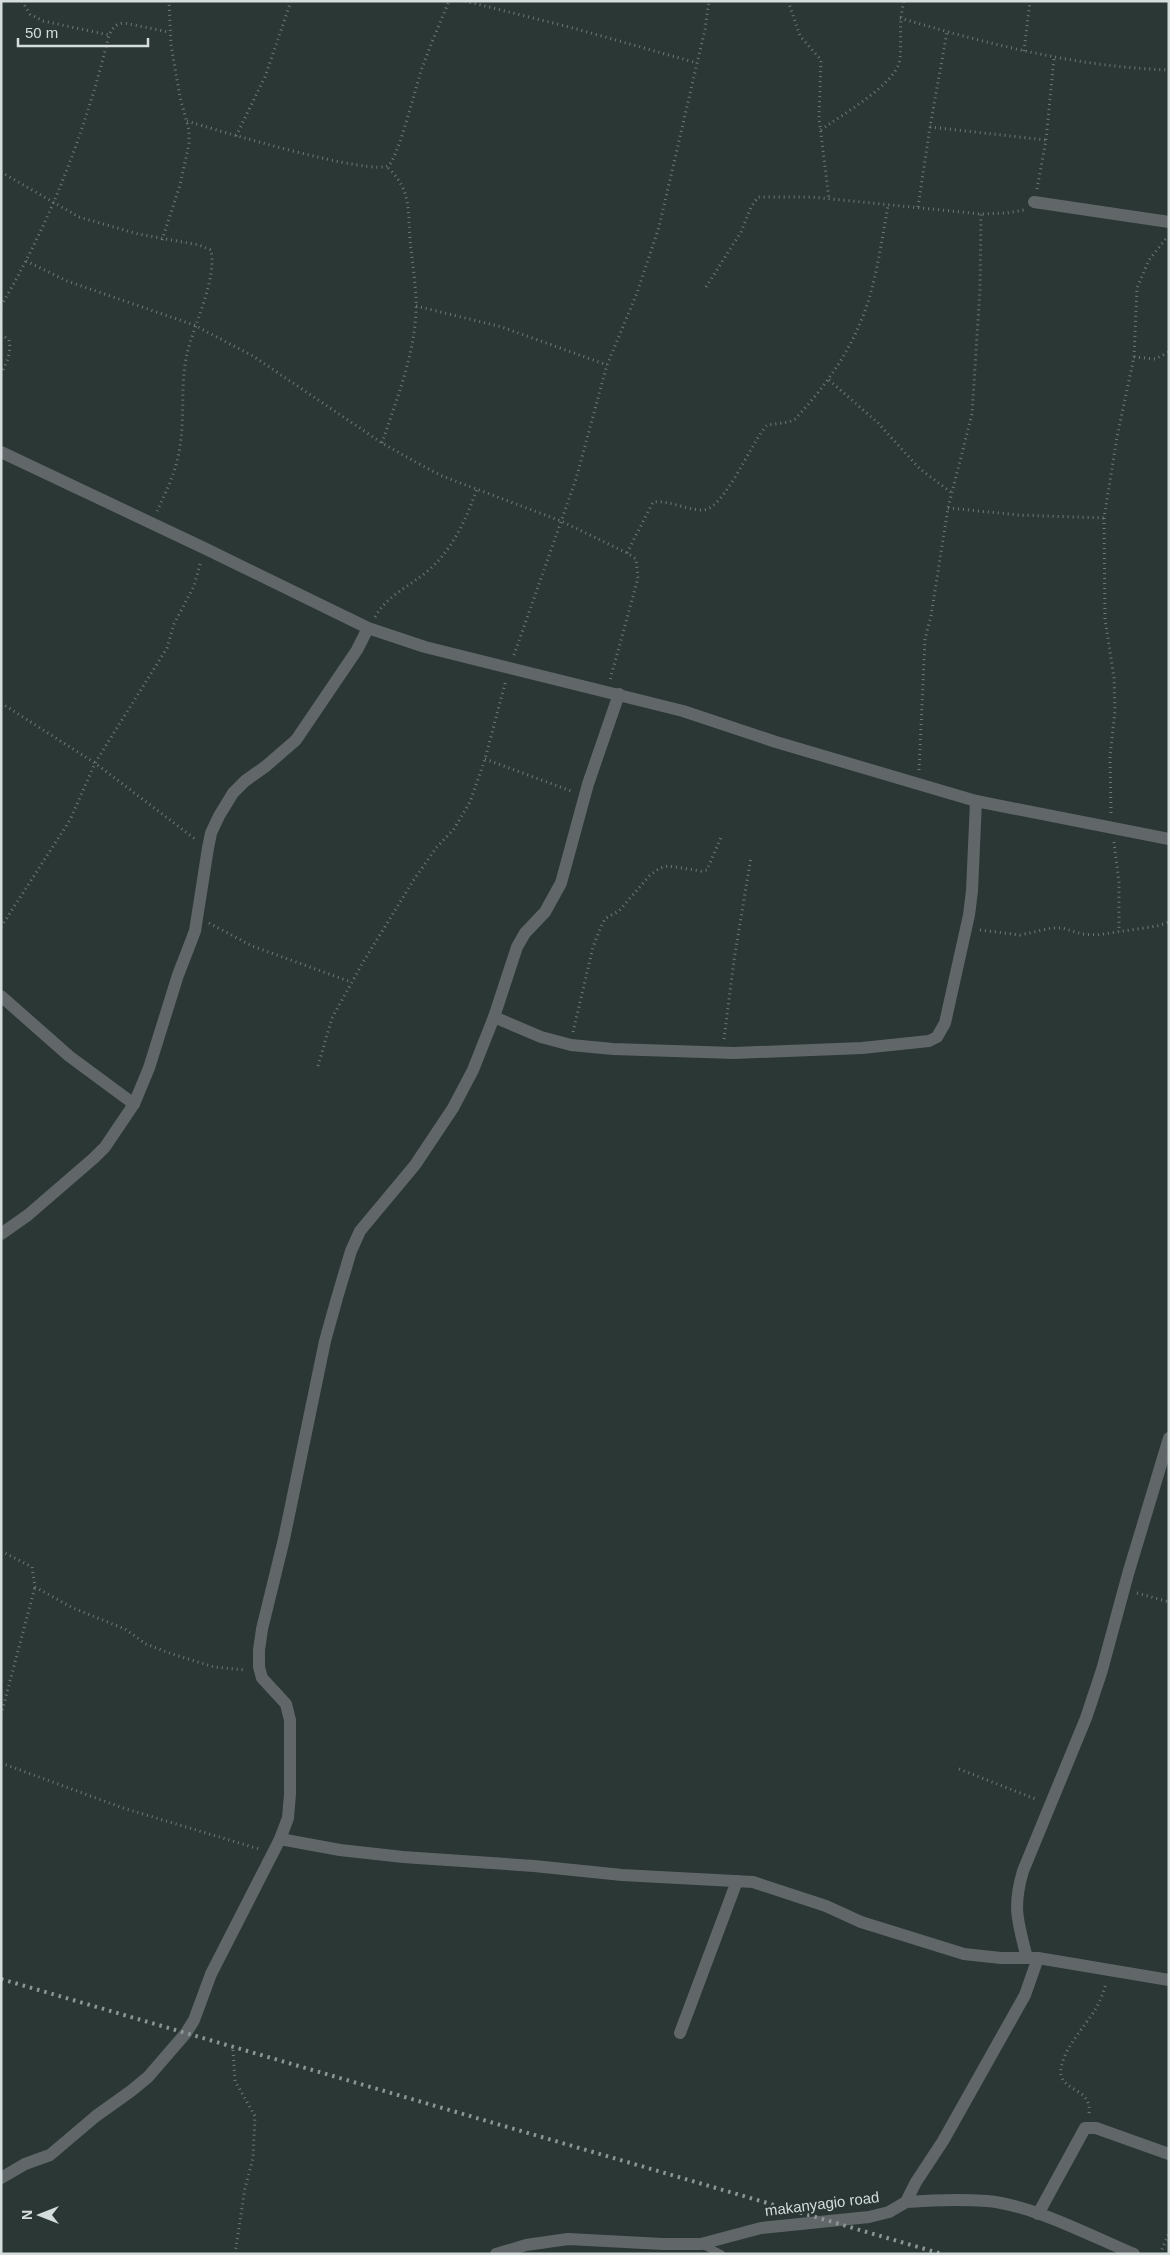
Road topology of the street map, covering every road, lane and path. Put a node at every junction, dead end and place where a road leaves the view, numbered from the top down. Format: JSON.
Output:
{"nodes":[{"id":1,"x":22,"y":1,"type":"edge"},
{"id":2,"x":170,"y":1,"type":"edge"},
{"id":3,"x":291,"y":1,"type":"edge"},
{"id":4,"x":449,"y":1,"type":"edge"},
{"id":5,"x":465,"y":1,"type":"edge"},
{"id":6,"x":709,"y":1,"type":"edge"},
{"id":7,"x":788,"y":1,"type":"edge"},
{"id":8,"x":904,"y":1,"type":"edge"},
{"id":9,"x":1030,"y":1,"type":"edge"},
{"id":10,"x":900,"y":18,"type":"junction"},
{"id":11,"x":169,"y":32,"type":"junction"},
{"id":12,"x":947,"y":32,"type":"junction"},
{"id":13,"x":109,"y":35,"type":"junction"},
{"id":14,"x":1024,"y":51,"type":"junction"},
{"id":15,"x":1054,"y":58,"type":"junction"},
{"id":16,"x":697,"y":63,"type":"junction"},
{"id":17,"x":1169,"y":70,"type":"edge"},
{"id":18,"x":187,"y":121,"type":"junction"},
{"id":19,"x":930,"y":126,"type":"junction"},
{"id":20,"x":821,"y":130,"type":"junction"},
{"id":21,"x":236,"y":136,"type":"junction"},
{"id":22,"x":1046,"y":140,"type":"junction"},
{"id":23,"x":387,"y":167,"type":"junction"},
{"id":24,"x":1,"y":172,"type":"edge"},
{"id":25,"x":828,"y":199,"type":"junction"},
{"id":26,"x":54,"y":202,"type":"junction"},
{"id":27,"x":1034,"y":202,"type":"junction"},
{"id":28,"x":888,"y":206,"type":"junction"},
{"id":29,"x":918,"y":207,"type":"junction"},
{"id":30,"x":981,"y":214,"type":"junction"},
{"id":31,"x":1169,"y":222,"type":"edge"},
{"id":32,"x":1169,"y":235,"type":"edge"},
{"id":33,"x":162,"y":240,"type":"junction"},
{"id":34,"x":26,"y":261,"type":"junction"},
{"id":35,"x":706,"y":287,"type":"dead end"},
{"id":36,"x":1,"y":306,"type":"edge"},
{"id":37,"x":416,"y":306,"type":"junction"},
{"id":38,"x":194,"y":325,"type":"junction"},
{"id":39,"x":1,"y":334,"type":"edge"},
{"id":40,"x":1169,"y":352,"type":"edge"},
{"id":41,"x":1134,"y":357,"type":"junction"},
{"id":42,"x":607,"y":366,"type":"junction"},
{"id":43,"x":1,"y":374,"type":"edge"},
{"id":44,"x":829,"y":380,"type":"junction"},
{"id":45,"x":382,"y":444,"type":"junction"},
{"id":46,"x":1,"y":452,"type":"edge"},
{"id":47,"x":477,"y":489,"type":"junction"},
{"id":48,"x":952,"y":493,"type":"junction"},
{"id":49,"x":948,"y":508,"type":"junction"},
{"id":50,"x":1104,"y":518,"type":"junction"},
{"id":51,"x":561,"y":521,"type":"junction"},
{"id":52,"x":151,"y":523,"type":"junction"},
{"id":53,"x":204,"y":548,"type":"junction"},
{"id":54,"x":627,"y":553,"type":"junction"},
{"id":55,"x":368,"y":628,"type":"junction"},
{"id":56,"x":510,"y":668,"type":"junction"},
{"id":57,"x":613,"y":692,"type":"junction"},
{"id":58,"x":1,"y":703,"type":"edge"},
{"id":59,"x":485,"y":759,"type":"junction"},
{"id":60,"x":96,"y":763,"type":"junction"},
{"id":61,"x":916,"y":785,"type":"junction"},
{"id":62,"x":585,"y":796,"type":"junction"},
{"id":63,"x":976,"y":801,"type":"junction"},
{"id":64,"x":1111,"y":827,"type":"junction"},
{"id":65,"x":722,"y":835,"type":"dead end"},
{"id":66,"x":1169,"y":839,"type":"edge"},
{"id":67,"x":208,"y":848,"type":"junction"},
{"id":68,"x":751,"y":857,"type":"dead end"},
{"id":69,"x":199,"y":917,"type":"junction"},
{"id":70,"x":1169,"y":922,"type":"edge"},
{"id":71,"x":1,"y":928,"type":"edge"},
{"id":72,"x":967,"y":928,"type":"junction"},
{"id":73,"x":1120,"y":932,"type":"junction"},
{"id":74,"x":352,"y":982,"type":"junction"},
{"id":75,"x":1,"y":996,"type":"edge"},
{"id":76,"x":494,"y":1017,"type":"junction"},
{"id":77,"x":570,"y":1045,"type":"junction"},
{"id":78,"x":722,"y":1053,"type":"junction"},
{"id":79,"x":318,"y":1066,"type":"dead end"},
{"id":80,"x":134,"y":1104,"type":"junction"},
{"id":81,"x":1,"y":1234,"type":"edge"},
{"id":82,"x":1169,"y":1438,"type":"edge"},
{"id":83,"x":1,"y":1551,"type":"edge"},
{"id":84,"x":35,"y":1587,"type":"junction"},
{"id":85,"x":1124,"y":1589,"type":"junction"},
{"id":86,"x":1169,"y":1602,"type":"edge"},
{"id":87,"x":260,"y":1671,"type":"junction"},
{"id":88,"x":1,"y":1715,"type":"edge"},
{"id":89,"x":1,"y":1763,"type":"edge"},
{"id":90,"x":959,"y":1768,"type":"dead end"},
{"id":91,"x":1050,"y":1805,"type":"junction"},
{"id":92,"x":280,"y":1839,"type":"junction"},
{"id":93,"x":273,"y":1853,"type":"junction"},
{"id":94,"x":737,"y":1881,"type":"junction"},
{"id":95,"x":1032,"y":1958,"type":"junction"},
{"id":96,"x":1110,"y":1972,"type":"junction"},
{"id":97,"x":1169,"y":1980,"type":"edge"},
{"id":98,"x":680,"y":2033,"type":"dead end"},
{"id":99,"x":232,"y":2050,"type":"dead end"},
{"id":100,"x":1084,"y":2128,"type":"junction"},
{"id":101,"x":1169,"y":2154,"type":"edge"},
{"id":102,"x":1,"y":2178,"type":"edge"},
{"id":103,"x":906,"y":2202,"type":"junction"},
{"id":104,"x":1038,"y":2214,"type":"junction"},
{"id":105,"x":1169,"y":2233,"type":"edge"},
{"id":106,"x":701,"y":2244,"type":"junction"},
{"id":107,"x":235,"y":2254,"type":"edge"},
{"id":108,"x":496,"y":2254,"type":"edge"},
{"id":109,"x":721,"y":2254,"type":"edge"},
{"id":110,"x":1134,"y":2254,"type":"edge"},
{"id":111,"x":1160,"y":2254,"type":"edge"}],
"edges":[{"from":1,"to":13,"type":"path"},
{"from":2,"to":11,"type":"path"},
{"from":3,"to":21,"type":"path"},
{"from":4,"to":23,"type":"path"},
{"from":5,"to":16,"type":"path"},
{"from":6,"to":16,"type":"path"},
{"from":7,"to":20,"type":"path"},
{"from":8,"to":10,"type":"path"},
{"from":9,"to":14,"type":"path"},
{"from":10,"to":12,"type":"path"},
{"from":10,"to":20,"type":"path"},
{"from":11,"to":13,"type":"path"},
{"from":11,"to":18,"type":"path"},
{"from":12,"to":14,"type":"path"},
{"from":12,"to":19,"type":"path"},
{"from":13,"to":26,"type":"path"},
{"from":14,"to":15,"type":"path"},
{"from":15,"to":17,"type":"path"},
{"from":15,"to":22,"type":"path"},
{"from":16,"to":42,"type":"path"},
{"from":18,"to":21,"type":"path"},
{"from":18,"to":33,"type":"path"},
{"from":19,"to":22,"type":"path"},
{"from":19,"to":29,"type":"path"},
{"from":20,"to":25,"type":"path"},
{"from":21,"to":23,"type":"path"},
{"from":22,"to":27,"type":"path"},
{"from":23,"to":37,"type":"path"},
{"from":24,"to":26,"type":"path"},
{"from":25,"to":28,"type":"path"},
{"from":25,"to":35,"type":"path"},
{"from":26,"to":33,"type":"path"},
{"from":26,"to":34,"type":"path"},
{"from":27,"to":30,"type":"path"},
{"from":27,"to":31,"type":"street"},
{"from":28,"to":29,"type":"path"},
{"from":28,"to":44,"type":"path"},
{"from":29,"to":30,"type":"path"},
{"from":30,"to":48,"type":"path"},
{"from":32,"to":41,"type":"path"},
{"from":33,"to":38,"type":"path"},
{"from":34,"to":36,"type":"path"},
{"from":34,"to":38,"type":"path"},
{"from":37,"to":42,"type":"path"},
{"from":37,"to":45,"type":"path"},
{"from":38,"to":45,"type":"path"},
{"from":38,"to":52,"type":"path"},
{"from":39,"to":43,"type":"path"},
{"from":40,"to":41,"type":"path"},
{"from":41,"to":50,"type":"path"},
{"from":42,"to":51,"type":"path"},
{"from":44,"to":48,"type":"path"},
{"from":44,"to":54,"type":"path"},
{"from":45,"to":47,"type":"path"},
{"from":46,"to":52,"type":"street"},
{"from":47,"to":51,"type":"path"},
{"from":47,"to":55,"type":"path"},
{"from":48,"to":49,"type":"path"},
{"from":49,"to":50,"type":"path"},
{"from":49,"to":61,"type":"path"},
{"from":50,"to":64,"type":"path"},
{"from":51,"to":54,"type":"path"},
{"from":51,"to":56,"type":"path"},
{"from":52,"to":53,"type":"street"},
{"from":53,"to":55,"type":"street"},
{"from":53,"to":60,"type":"path"},
{"from":54,"to":57,"type":"path"},
{"from":55,"to":56,"type":"street"},
{"from":55,"to":67,"type":"street"},
{"from":56,"to":57,"type":"street"},
{"from":56,"to":59,"type":"path"},
{"from":57,"to":61,"type":"street"},
{"from":57,"to":62,"type":"street"},
{"from":58,"to":60,"type":"path"},
{"from":59,"to":62,"type":"path"},
{"from":59,"to":74,"type":"path"},
{"from":60,"to":67,"type":"path"},
{"from":60,"to":71,"type":"path"},
{"from":61,"to":63,"type":"street"},
{"from":62,"to":76,"type":"street"},
{"from":63,"to":64,"type":"street"},
{"from":63,"to":72,"type":"street"},
{"from":64,"to":66,"type":"street"},
{"from":64,"to":73,"type":"path"},
{"from":65,"to":77,"type":"path"},
{"from":67,"to":69,"type":"street"},
{"from":68,"to":78,"type":"path"},
{"from":69,"to":74,"type":"path"},
{"from":69,"to":80,"type":"street"},
{"from":70,"to":73,"type":"path"},
{"from":72,"to":73,"type":"path"},
{"from":72,"to":78,"type":"street"},
{"from":74,"to":79,"type":"path"},
{"from":75,"to":80,"type":"street"},
{"from":76,"to":77,"type":"street"},
{"from":76,"to":87,"type":"street"},
{"from":77,"to":78,"type":"street"},
{"from":80,"to":81,"type":"street"},
{"from":82,"to":85,"type":"street"},
{"from":83,"to":84,"type":"path"},
{"from":84,"to":87,"type":"path"},
{"from":84,"to":88,"type":"path"},
{"from":85,"to":86,"type":"path"},
{"from":85,"to":91,"type":"street"},
{"from":87,"to":92,"type":"street"},
{"from":89,"to":93,"type":"path"},
{"from":90,"to":91,"type":"path"},
{"from":91,"to":95,"type":"street"},
{"from":92,"to":93,"type":"street"},
{"from":92,"to":94,"type":"street"},
{"from":93,"to":102,"type":"street"},
{"from":94,"to":95,"type":"street"},
{"from":94,"to":98,"type":"street"},
{"from":95,"to":96,"type":"street"},
{"from":95,"to":103,"type":"street"},
{"from":96,"to":97,"type":"street"},
{"from":96,"to":100,"type":"path"},
{"from":99,"to":107,"type":"path"},
{"from":100,"to":101,"type":"street"},
{"from":100,"to":104,"type":"street"},
{"from":103,"to":104,"type":"street"},
{"from":103,"to":106,"type":"street","name":"makanyagio road"},
{"from":104,"to":110,"type":"street"},
{"from":105,"to":111,"type":"path"},
{"from":106,"to":108,"type":"street","name":"makanyagio road"},
{"from":106,"to":109,"type":"lane"}]}
